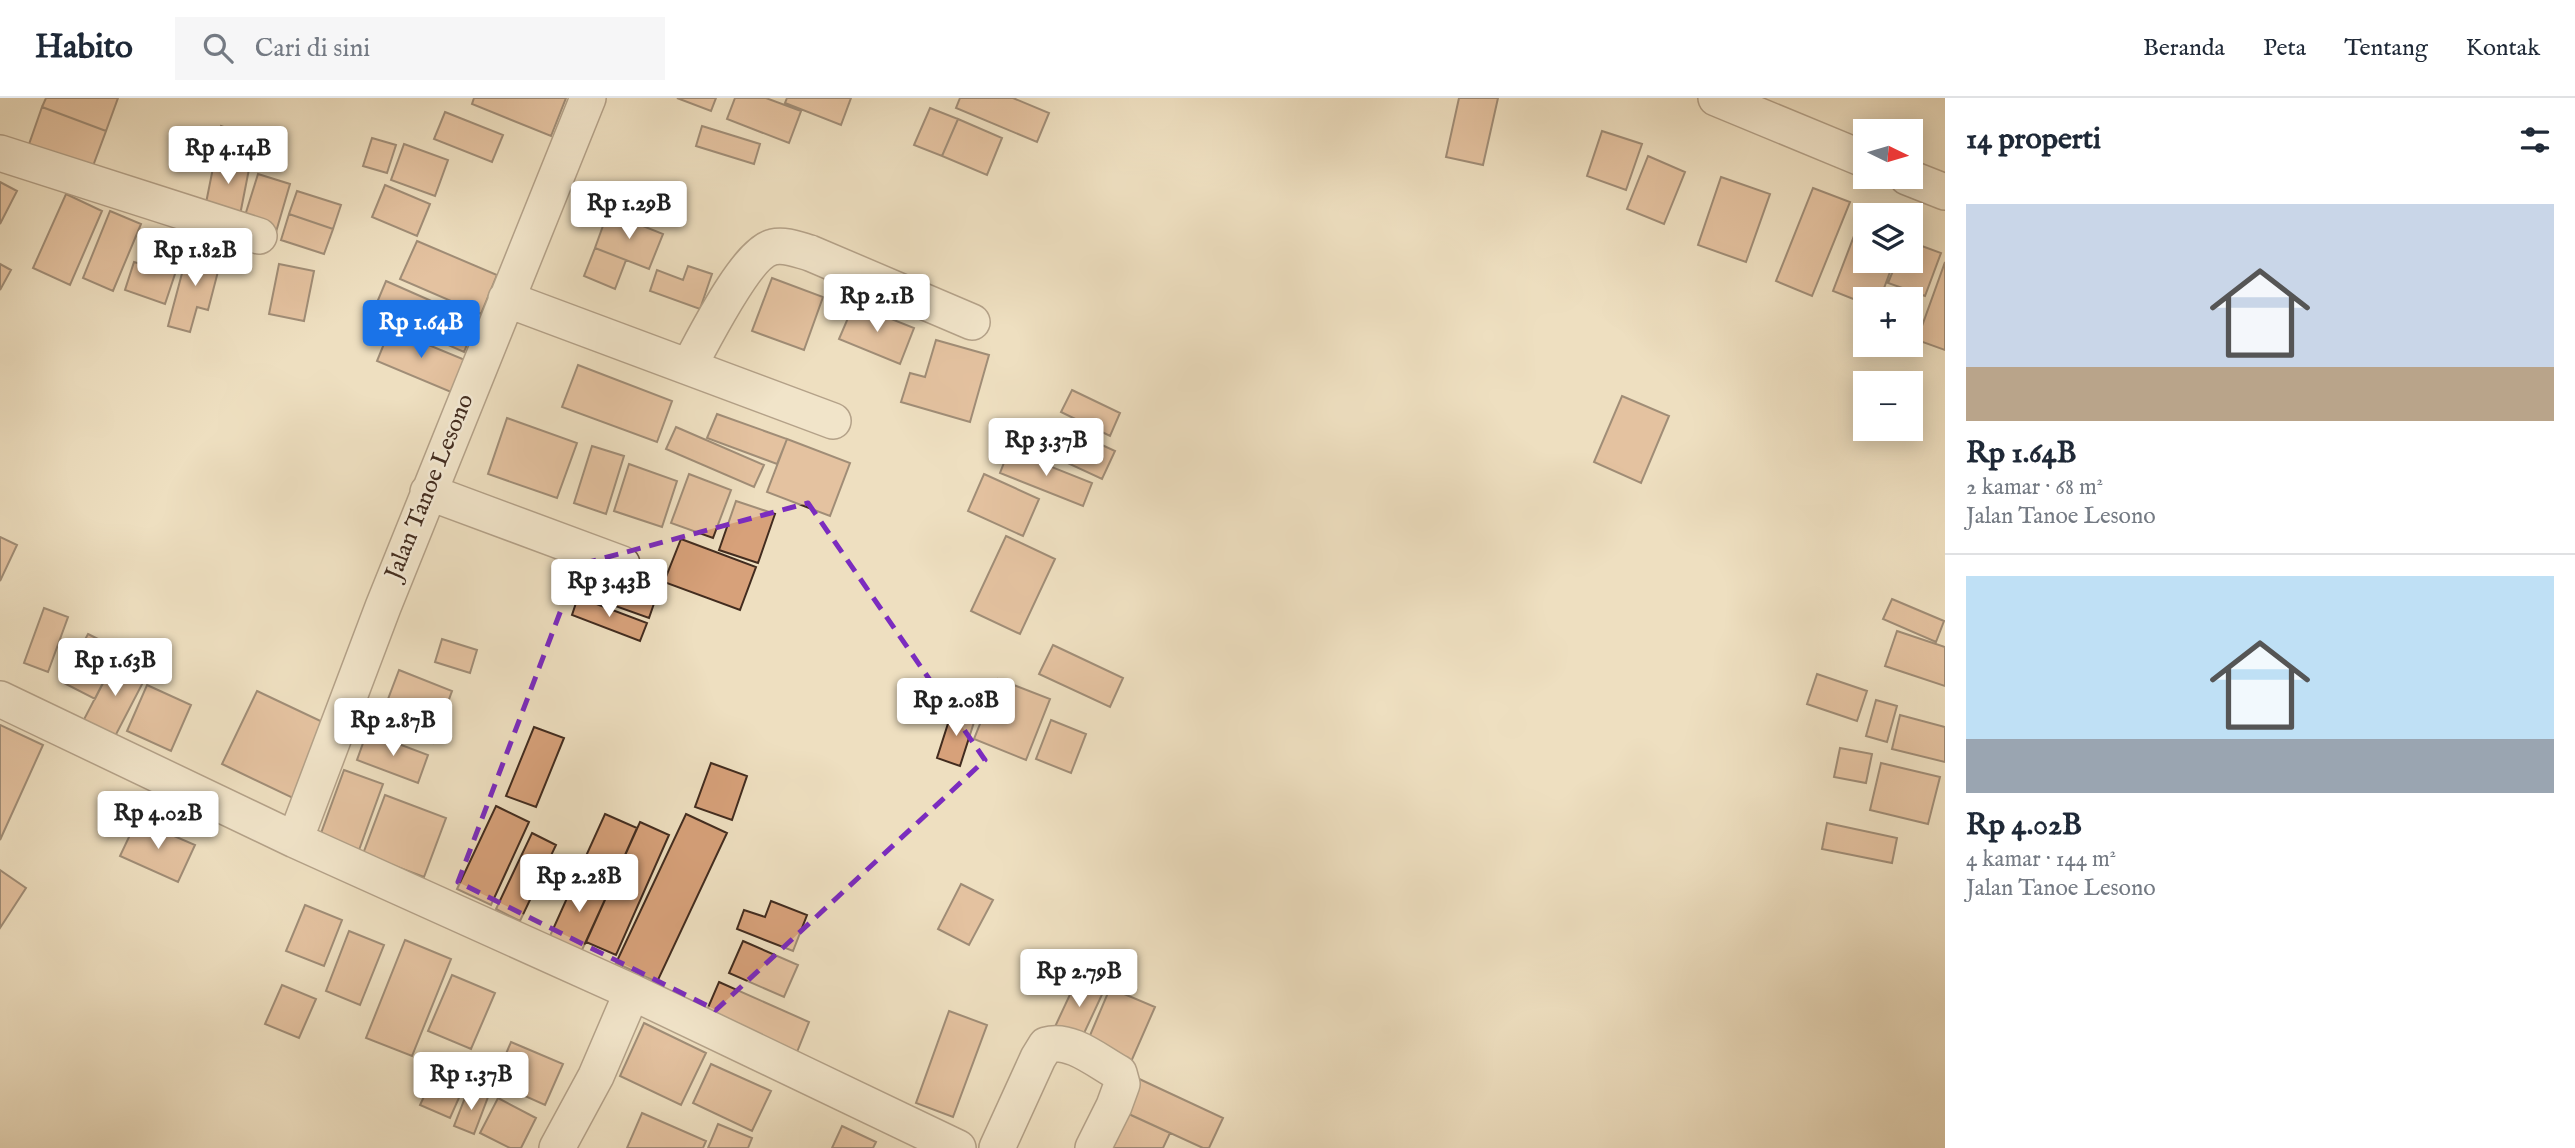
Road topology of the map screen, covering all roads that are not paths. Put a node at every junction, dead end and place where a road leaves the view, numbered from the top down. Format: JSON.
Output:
{"nodes":[{"id":1,"x":588,"y":98,"type":"edge"},
{"id":2,"x":1716,"y":98,"type":"edge"},
{"id":3,"x":0,"y":153,"type":"edge"},
{"id":4,"x":1853,"y":155,"type":"edge"},
{"id":5,"x":1923,"y":183,"type":"edge"},
{"id":6,"x":1945,"y":192,"type":"edge"},
{"id":7,"x":259,"y":236,"type":"dead end"},
{"id":8,"x":506,"y":299,"type":"junction"},
{"id":9,"x":972,"y":322,"type":"dead end"},
{"id":10,"x":689,"y":366,"type":"junction"},
{"id":11,"x":833,"y":421,"type":"dead end"},
{"id":12,"x":429,"y":492,"type":"junction"},
{"id":13,"x":622,"y":564,"type":"dead end"},
{"id":14,"x":0,"y":699,"type":"edge"},
{"id":15,"x":295,"y":841,"type":"junction"},
{"id":16,"x":632,"y":992,"type":"junction"},
{"id":17,"x":557,"y":1148,"type":"edge"},
{"id":18,"x":958,"y":1148,"type":"edge"},
{"id":19,"x":997,"y":1148,"type":"edge"},
{"id":20,"x":1093,"y":1148,"type":"edge"}],
"edges":[{"from":1,"to":8,"type":"street","name":"Jalan Tanoe Lesono"},
{"from":2,"to":4,"type":"street"},
{"from":3,"to":7,"type":"street"},
{"from":5,"to":6,"type":"street"},
{"from":8,"to":10,"type":"street"},
{"from":8,"to":12,"type":"street","name":"Jalan Tanoe Lesono"},
{"from":9,"to":10,"type":"street"},
{"from":10,"to":11,"type":"street"},
{"from":12,"to":13,"type":"street"},
{"from":12,"to":15,"type":"street","name":"Jalan Tanoe Lesono"},
{"from":14,"to":15,"type":"street"},
{"from":15,"to":16,"type":"street"},
{"from":16,"to":17,"type":"street"},
{"from":16,"to":18,"type":"street"},
{"from":19,"to":20,"type":"street"}]}
